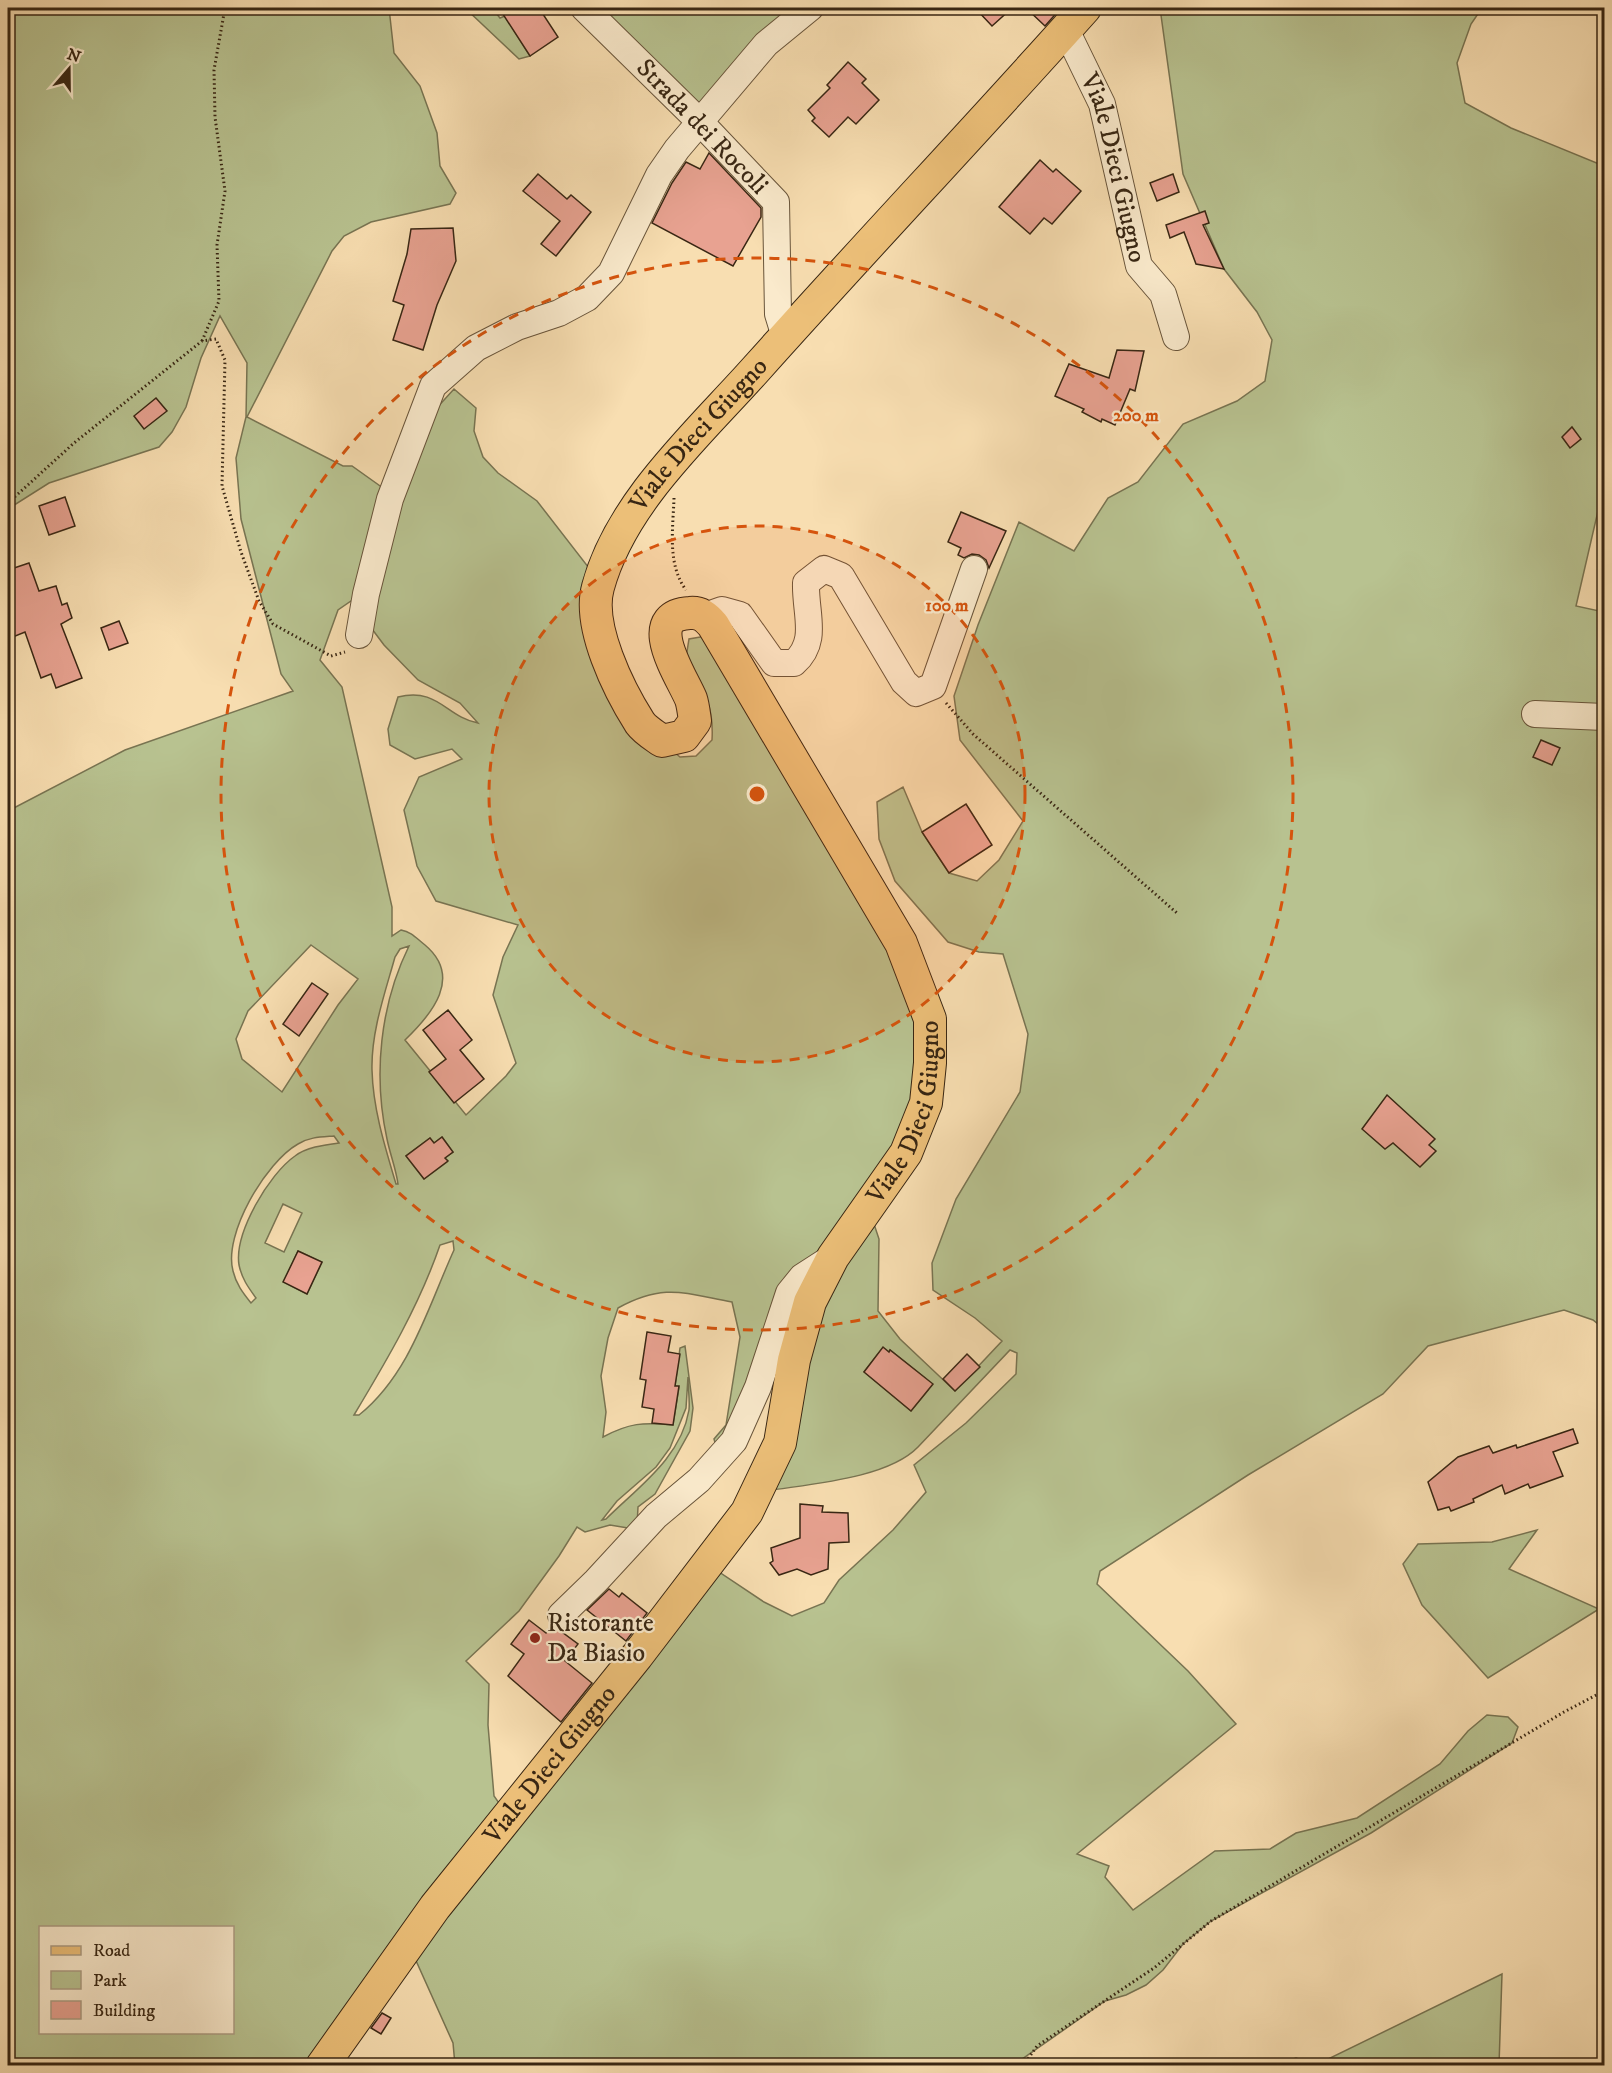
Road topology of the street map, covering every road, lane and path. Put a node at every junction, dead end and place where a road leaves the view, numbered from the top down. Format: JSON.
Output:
{"nodes":[{"id":1,"x":225,"y":8,"type":"edge"},
{"id":2,"x":584,"y":8,"type":"edge"},
{"id":3,"x":810,"y":8,"type":"edge"},
{"id":4,"x":1075,"y":19,"type":"edge"},
{"id":5,"x":700,"y":122,"type":"junction"},
{"id":6,"x":785,"y":337,"type":"junction"},
{"id":7,"x":1176,"y":337,"type":"dead end"},
{"id":8,"x":202,"y":340,"type":"junction"},
{"id":9,"x":675,"y":461,"type":"junction"},
{"id":10,"x":8,"y":503,"type":"edge"},
{"id":11,"x":673,"y":560,"type":"dead end"},
{"id":12,"x":974,"y":568,"type":"dead end"},
{"id":13,"x":705,"y":616,"type":"junction"},
{"id":14,"x":359,"y":635,"type":"joint"},
{"id":15,"x":1535,"y":714,"type":"dead end"},
{"id":16,"x":957,"y":717,"type":"dead end"},
{"id":17,"x":1605,"y":717,"type":"edge"},
{"id":18,"x":1178,"y":914,"type":"dead end"},
{"id":19,"x":833,"y":1257,"type":"junction"},
{"id":20,"x":561,"y":1615,"type":"dead end"},
{"id":21,"x":1605,"y":1691,"type":"edge"},
{"id":22,"x":322,"y":2066,"type":"edge"},
{"id":23,"x":1023,"y":2066,"type":"edge"}],
"edges":[{"from":1,"to":8,"type":"path"},
{"from":2,"to":5,"type":"street","name":"Strada dei Rocoli"},
{"from":3,"to":5,"type":"street"},
{"from":4,"to":6,"type":"main road","name":"Viale Dieci Giugno"},
{"from":4,"to":7,"type":"street","name":"Viale Dieci Giugno"},
{"from":5,"to":6,"type":"street","name":"Strada dei Rocoli"},
{"from":5,"to":14,"type":"street"},
{"from":6,"to":9,"type":"main road","name":"Viale Dieci Giugno"},
{"from":8,"to":10,"type":"path"},
{"from":8,"to":14,"type":"path"},
{"from":9,"to":11,"type":"path"},
{"from":9,"to":13,"type":"main road","name":"Viale Dieci Giugno"},
{"from":12,"to":13,"type":"street","name":"Viale Dieci Giugno"},
{"from":13,"to":19,"type":"main road","name":"Viale Dieci Giugno"},
{"from":15,"to":17,"type":"street"},
{"from":16,"to":18,"type":"path"},
{"from":19,"to":20,"type":"street","name":"Viale Dieci Giugno"},
{"from":19,"to":22,"type":"main road","name":"Viale Dieci Giugno"},
{"from":21,"to":23,"type":"path"}]}
